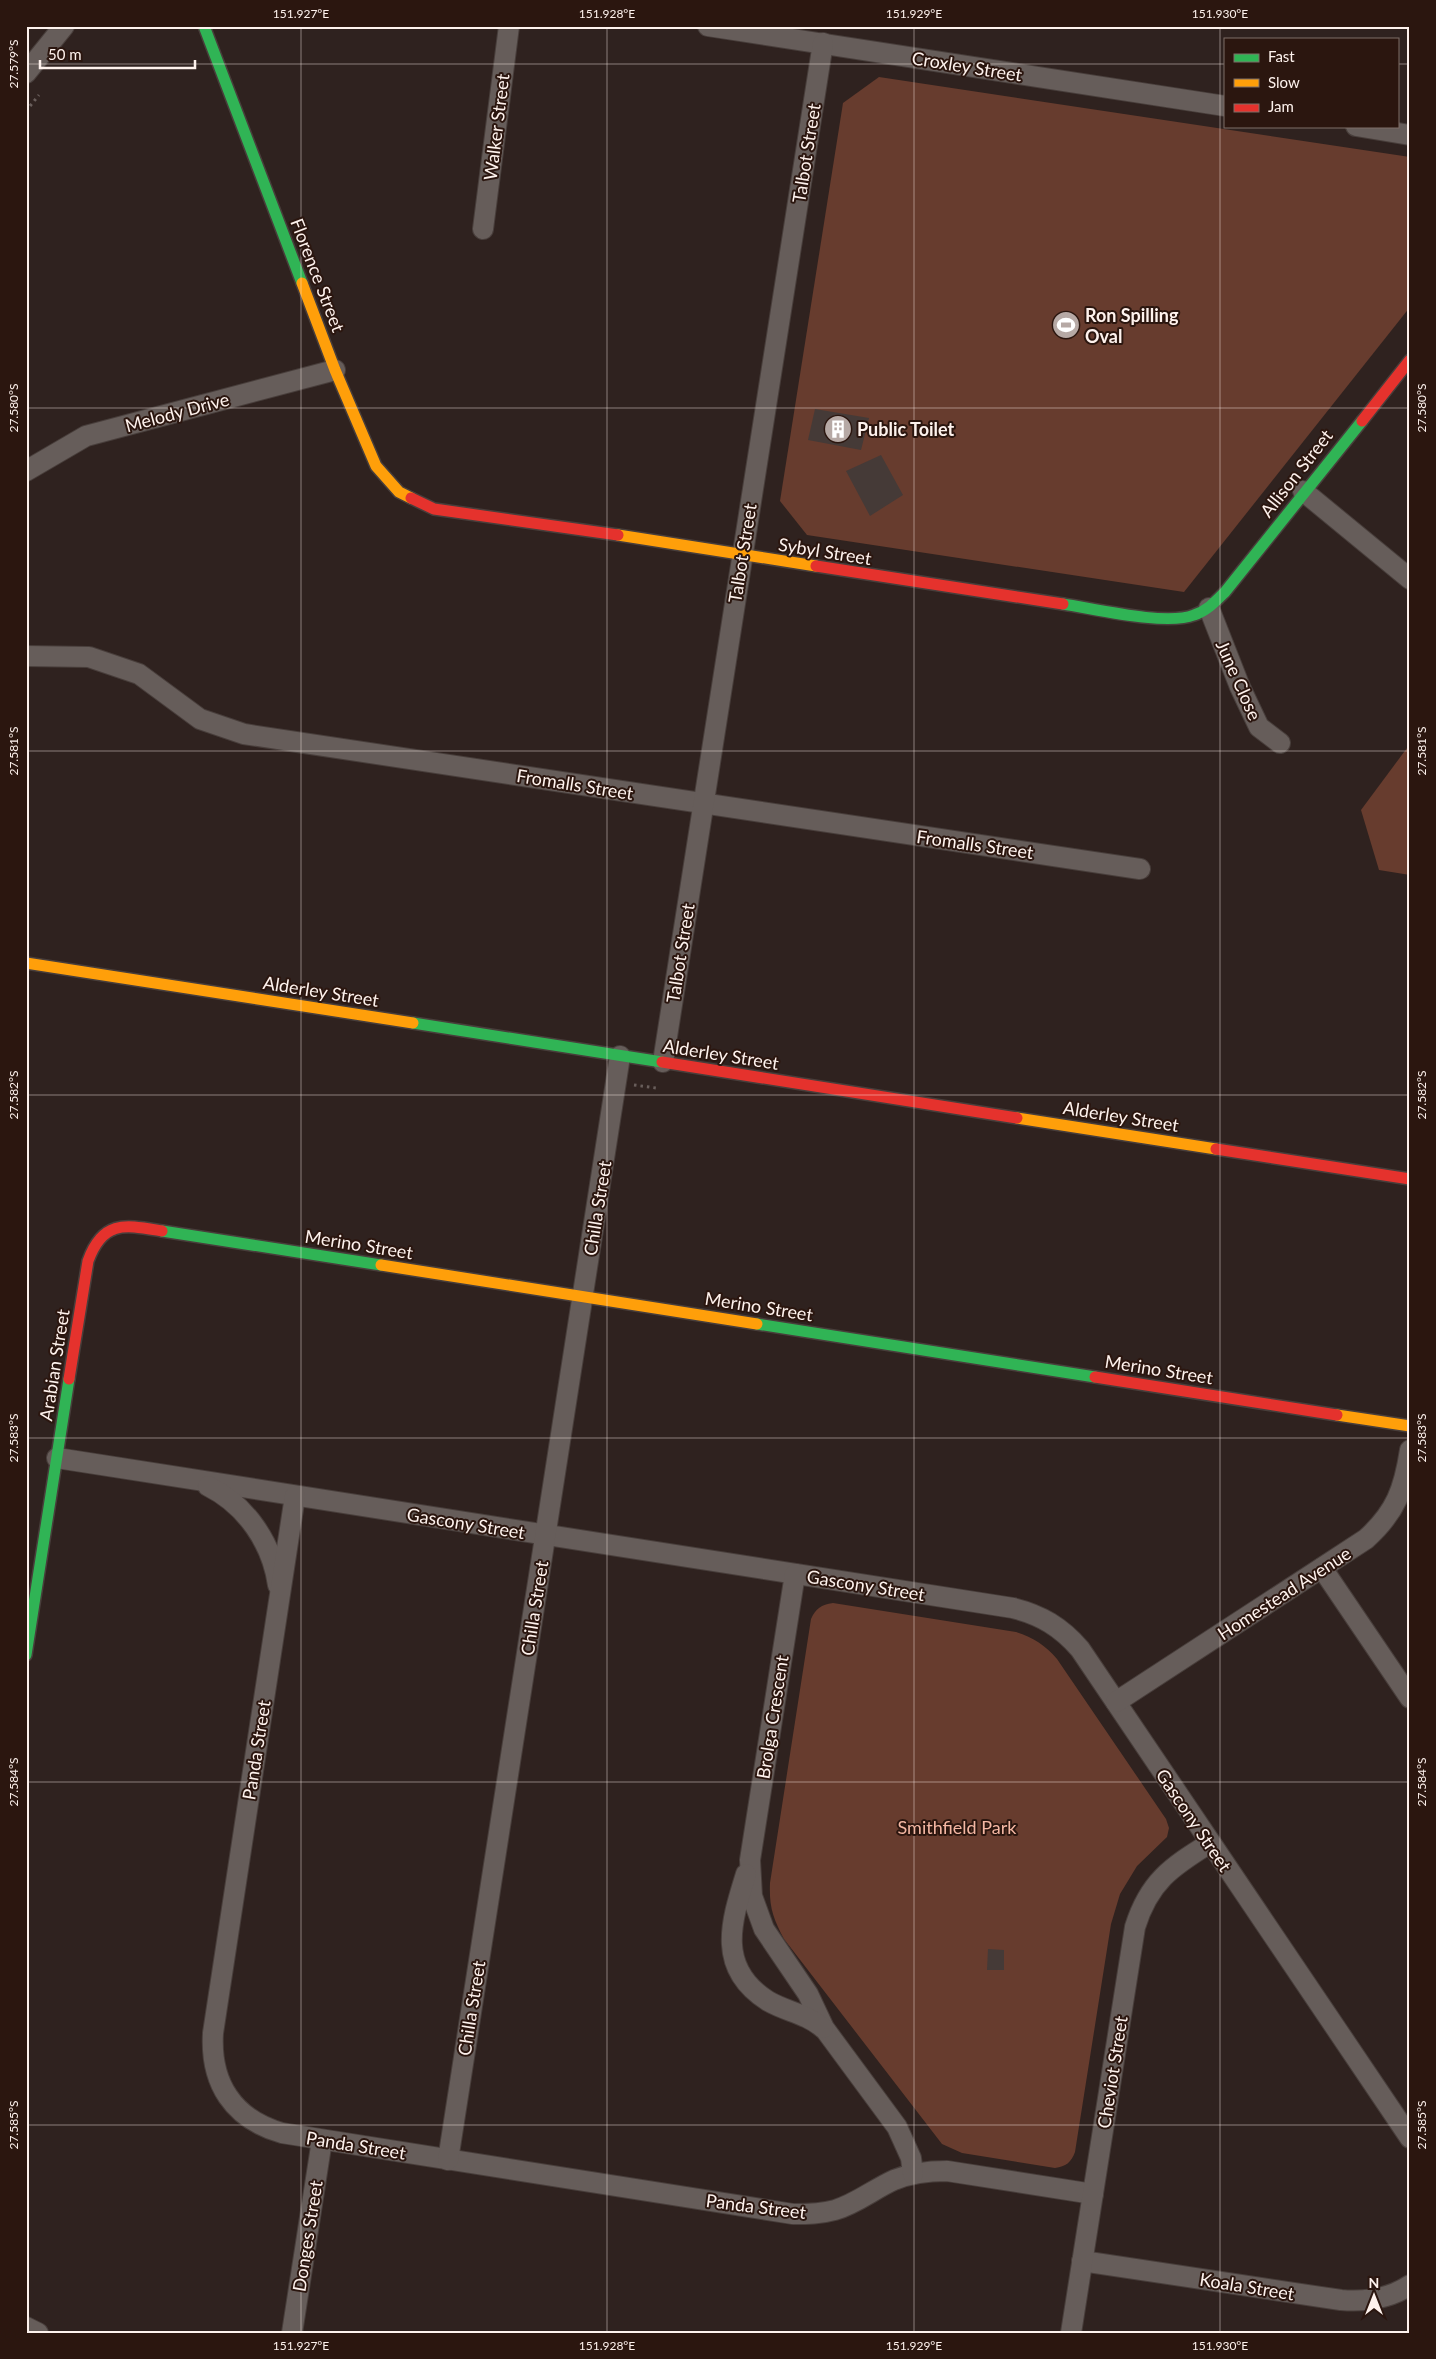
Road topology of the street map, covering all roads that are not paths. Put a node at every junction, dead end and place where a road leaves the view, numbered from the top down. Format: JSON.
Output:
{"nodes":[{"id":1,"x":64,"y":26,"type":"edge"},
{"id":2,"x":204,"y":26,"type":"edge"},
{"id":3,"x":509,"y":26,"type":"edge"},
{"id":4,"x":708,"y":26,"type":"edge"},
{"id":5,"x":823,"y":43,"type":"junction"},
{"id":6,"x":26,"y":73,"type":"edge"},
{"id":7,"x":1224,"y":106,"type":"edge"},
{"id":8,"x":1370,"y":128,"type":"edge"},
{"id":9,"x":1410,"y":134,"type":"edge"},
{"id":10,"x":483,"y":228,"type":"dead end"},
{"id":11,"x":1410,"y":360,"type":"edge"},
{"id":12,"x":335,"y":370,"type":"junction"},
{"id":13,"x":26,"y":471,"type":"edge"},
{"id":14,"x":1303,"y":491,"type":"junction"},
{"id":15,"x":434,"y":509,"type":"joint"},
{"id":16,"x":742,"y":556,"type":"junction"},
{"id":17,"x":1410,"y":579,"type":"edge"},
{"id":18,"x":1209,"y":608,"type":"junction"},
{"id":19,"x":26,"y":656,"type":"edge"},
{"id":20,"x":1280,"y":744,"type":"dead end"},
{"id":21,"x":703,"y":804,"type":"junction"},
{"id":22,"x":1140,"y":869,"type":"dead end"},
{"id":23,"x":26,"y":963,"type":"edge"},
{"id":24,"x":620,"y":1056,"type":"junction"},
{"id":25,"x":663,"y":1062,"type":"junction"},
{"id":26,"x":1410,"y":1179,"type":"edge"},
{"id":27,"x":104,"y":1234,"type":"joint"},
{"id":28,"x":583,"y":1297,"type":"junction"},
{"id":29,"x":1410,"y":1426,"type":"edge"},
{"id":30,"x":1410,"y":1450,"type":"edge"},
{"id":31,"x":57,"y":1458,"type":"junction"},
{"id":32,"x":196,"y":1480,"type":"junction"},
{"id":33,"x":295,"y":1496,"type":"junction"},
{"id":34,"x":546,"y":1535,"type":"junction"},
{"id":35,"x":1322,"y":1568,"type":"junction"},
{"id":36,"x":795,"y":1574,"type":"junction"},
{"id":37,"x":279,"y":1602,"type":"junction"},
{"id":38,"x":26,"y":1655,"type":"edge"},
{"id":39,"x":1410,"y":1698,"type":"edge"},
{"id":40,"x":1116,"y":1702,"type":"junction"},
{"id":41,"x":1210,"y":1844,"type":"junction"},
{"id":42,"x":750,"y":1860,"type":"junction"},
{"id":43,"x":824,"y":2028,"type":"junction"},
{"id":44,"x":1410,"y":2138,"type":"edge"},
{"id":45,"x":322,"y":2140,"type":"junction"},
{"id":46,"x":448,"y":2160,"type":"junction"},
{"id":47,"x":913,"y":2174,"type":"junction"},
{"id":48,"x":1093,"y":2194,"type":"junction"},
{"id":49,"x":1082,"y":2260,"type":"junction"},
{"id":50,"x":1410,"y":2285,"type":"edge"},
{"id":51,"x":26,"y":2327,"type":"edge"},
{"id":52,"x":38,"y":2333,"type":"edge"},
{"id":53,"x":292,"y":2333,"type":"edge"},
{"id":54,"x":1071,"y":2333,"type":"edge"}],
"edges":[{"from":1,"to":6,"type":"street"},
{"from":2,"to":12,"type":"street","name":"Florence Street"},
{"from":3,"to":10,"type":"street","name":"Walker Street"},
{"from":4,"to":5,"type":"street","name":"Croxley Street"},
{"from":5,"to":7,"type":"street","name":"Croxley Street"},
{"from":5,"to":16,"type":"street","name":"Talbot Street"},
{"from":8,"to":9,"type":"street"},
{"from":11,"to":14,"type":"street","name":"Allison Street"},
{"from":12,"to":13,"type":"street","name":"Melody Drive"},
{"from":12,"to":15,"type":"street","name":"Florence Street"},
{"from":14,"to":17,"type":"street"},
{"from":14,"to":18,"type":"street","name":"Allison Street"},
{"from":15,"to":16,"type":"street","name":"Sybyl Street"},
{"from":16,"to":18,"type":"street","name":"Sybyl Street"},
{"from":16,"to":21,"type":"street","name":"Talbot Street"},
{"from":18,"to":20,"type":"street","name":"June Close"},
{"from":19,"to":21,"type":"street","name":"Fromalls Street"},
{"from":21,"to":22,"type":"street","name":"Fromalls Street"},
{"from":21,"to":25,"type":"street","name":"Talbot Street"},
{"from":23,"to":24,"type":"street","name":"Alderley Street"},
{"from":24,"to":25,"type":"street","name":"Alderley Street"},
{"from":24,"to":28,"type":"street","name":"Chilla Street"},
{"from":25,"to":26,"type":"street","name":"Alderley Street"},
{"from":27,"to":28,"type":"street","name":"Merino Street"},
{"from":27,"to":31,"type":"street","name":"Arabian Street"},
{"from":28,"to":29,"type":"street","name":"Merino Street"},
{"from":28,"to":34,"type":"street","name":"Chilla Street"},
{"from":30,"to":35,"type":"street","name":"Homestead Avenue"},
{"from":31,"to":32,"type":"street","name":"Gascony Street"},
{"from":31,"to":38,"type":"street","name":"Arabian Street"},
{"from":32,"to":33,"type":"street","name":"Gascony Street"},
{"from":32,"to":37,"type":"street"},
{"from":33,"to":34,"type":"street","name":"Gascony Street"},
{"from":33,"to":37,"type":"street","name":"Panda Street"},
{"from":34,"to":36,"type":"street","name":"Gascony Street"},
{"from":34,"to":46,"type":"street","name":"Chilla Street"},
{"from":35,"to":39,"type":"street"},
{"from":35,"to":40,"type":"street","name":"Homestead Avenue"},
{"from":36,"to":40,"type":"street","name":"Gascony Street"},
{"from":36,"to":42,"type":"street","name":"Brolga Crescent"},
{"from":37,"to":45,"type":"street","name":"Panda Street"},
{"from":40,"to":41,"type":"street","name":"Gascony Street"},
{"from":41,"to":44,"type":"street","name":"Gascony Street"},
{"from":41,"to":48,"type":"street","name":"Cheviot Street"},
{"from":42,"to":43,"type":"street","name":"Brolga Crescent"},
{"from":42,"to":43,"type":"street","name":"Brolga Crescent"},
{"from":43,"to":47,"type":"street","name":"Brolga Crescent"},
{"from":45,"to":46,"type":"street","name":"Panda Street"},
{"from":45,"to":53,"type":"street","name":"Donges Street"},
{"from":46,"to":47,"type":"street","name":"Panda Street"},
{"from":47,"to":48,"type":"street","name":"Panda Street"},
{"from":48,"to":49,"type":"street","name":"Cheviot Street"},
{"from":49,"to":50,"type":"street","name":"Koala Street"},
{"from":49,"to":54,"type":"street","name":"Cheviot Street"},
{"from":51,"to":52,"type":"street"}]}
